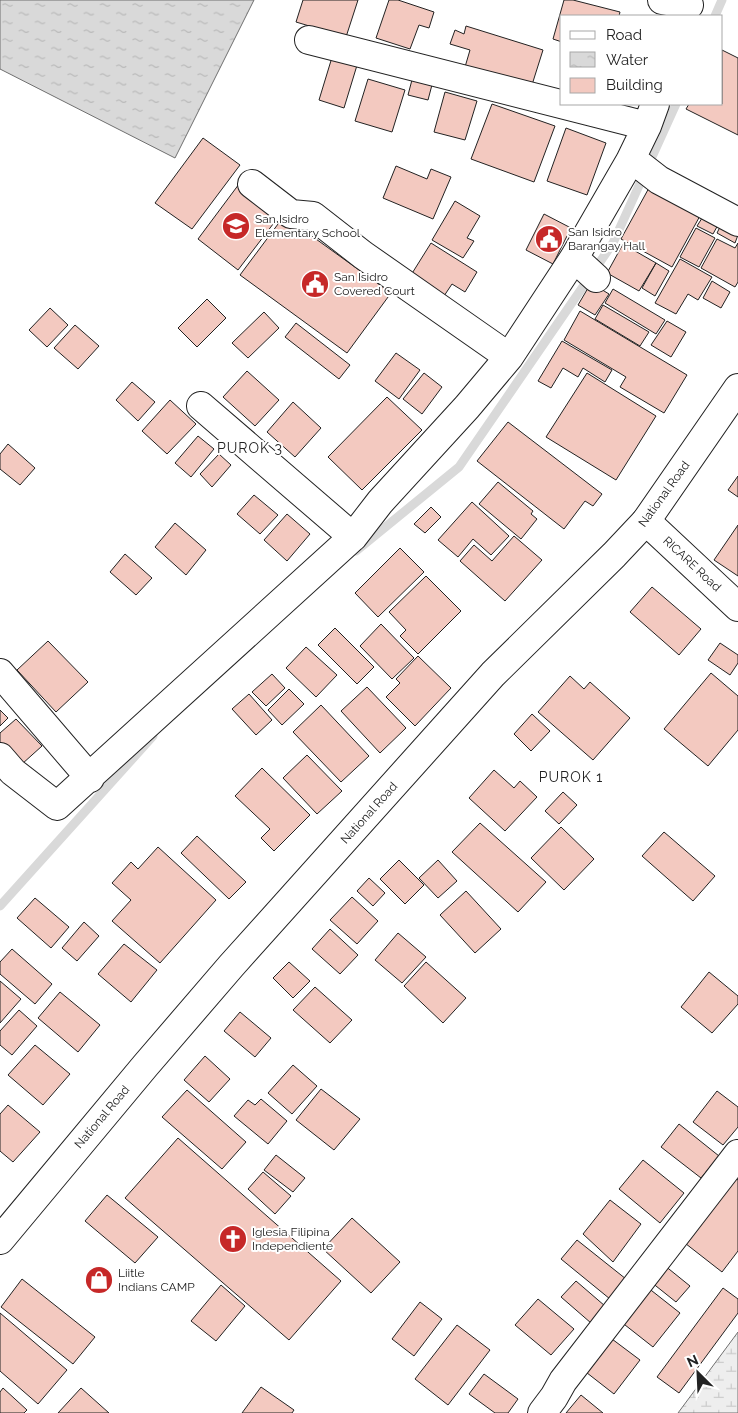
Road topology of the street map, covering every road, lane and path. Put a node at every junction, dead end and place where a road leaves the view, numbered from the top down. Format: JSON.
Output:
{"nodes":[{"id":1,"x":662,"y":0,"type":"edge"},
{"id":2,"x":688,"y":7,"type":"edge"},
{"id":3,"x":309,"y":40,"type":"dead end"},
{"id":4,"x":560,"y":95,"type":"edge"},
{"id":5,"x":605,"y":105,"type":"edge"},
{"id":6,"x":651,"y":115,"type":"edge"},
{"id":7,"x":643,"y":169,"type":"junction"},
{"id":8,"x":252,"y":184,"type":"dead end"},
{"id":9,"x":738,"y":222,"type":"edge"},
{"id":10,"x":509,"y":357,"type":"junction"},
{"id":11,"x":738,"y":388,"type":"edge"},
{"id":12,"x":201,"y":406,"type":"dead end"},
{"id":13,"x":646,"y":521,"type":"junction"},
{"id":14,"x":353,"y":537,"type":"junction"},
{"id":15,"x":738,"y":607,"type":"edge"},
{"id":16,"x":0,"y":673,"type":"edge"},
{"id":17,"x":0,"y":757,"type":"edge"},
{"id":18,"x":90,"y":778,"type":"junction"},
{"id":19,"x":738,"y":1154,"type":"edge"},
{"id":20,"x":0,"y":1240,"type":"edge"},
{"id":21,"x":542,"y":1413,"type":"edge"}],
"edges":[{"from":1,"to":2,"type":"street"},
{"from":3,"to":4,"type":"street"},
{"from":5,"to":6,"type":"street"},
{"from":6,"to":7,"type":"street"},
{"from":7,"to":9,"type":"street"},
{"from":7,"to":10,"type":"street"},
{"from":8,"to":10,"type":"street"},
{"from":10,"to":14,"type":"street"},
{"from":11,"to":13,"type":"street","name":"National Road"},
{"from":12,"to":14,"type":"street"},
{"from":13,"to":15,"type":"street","name":"RICARE Road"},
{"from":13,"to":20,"type":"street","name":"National Road"},
{"from":14,"to":18,"type":"street"},
{"from":16,"to":18,"type":"street"},
{"from":17,"to":18,"type":"street"},
{"from":19,"to":21,"type":"street"}]}
